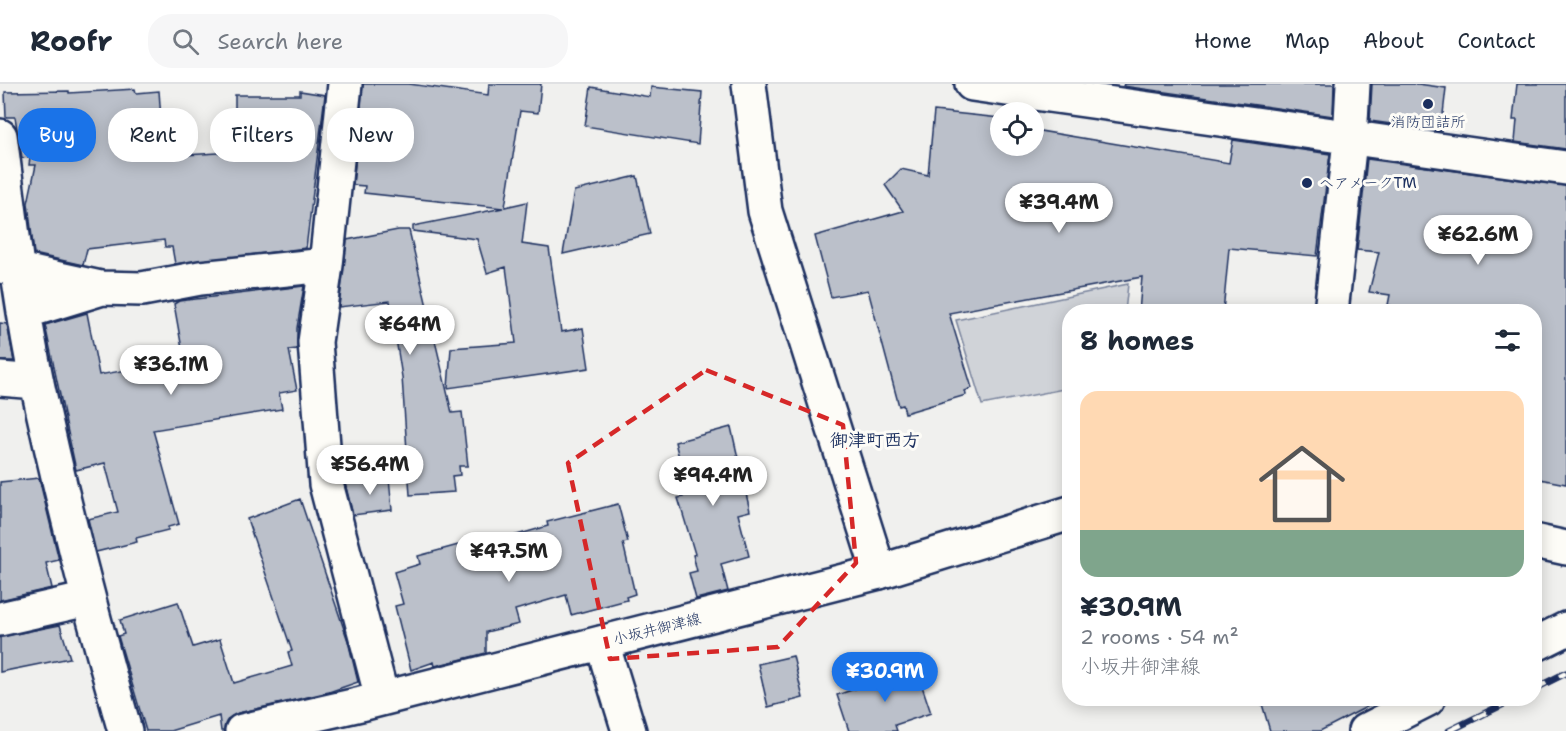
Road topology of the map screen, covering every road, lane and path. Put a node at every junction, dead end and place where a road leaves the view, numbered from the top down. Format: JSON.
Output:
{"nodes":[{"id":1,"x":345,"y":84,"type":"edge"},
{"id":2,"x":749,"y":84,"type":"edge"},
{"id":3,"x":972,"y":84,"type":"edge"},
{"id":4,"x":1353,"y":84,"type":"edge"},
{"id":5,"x":0,"y":136,"type":"edge"},
{"id":6,"x":1350,"y":140,"type":"junction"},
{"id":7,"x":1566,"y":168,"type":"edge"},
{"id":8,"x":326,"y":265,"type":"junction"},
{"id":9,"x":9,"y":269,"type":"edge"},
{"id":10,"x":101,"y":288,"type":"junction"},
{"id":11,"x":1332,"y":304,"type":"edge"},
{"id":12,"x":24,"y":312,"type":"junction"},
{"id":13,"x":0,"y":379,"type":"edge"},
{"id":14,"x":37,"y":382,"type":"junction"},
{"id":15,"x":1062,"y":515,"type":"edge"},
{"id":16,"x":1542,"y":543,"type":"edge"},
{"id":17,"x":1566,"y":548,"type":"edge"},
{"id":18,"x":879,"y":572,"type":"junction"},
{"id":19,"x":88,"y":599,"type":"junction"},
{"id":20,"x":0,"y":619,"type":"edge"},
{"id":21,"x":1566,"y":628,"type":"edge"},
{"id":22,"x":1542,"y":641,"type":"edge"},
{"id":23,"x":602,"y":643,"type":"junction"},
{"id":24,"x":382,"y":698,"type":"junction"},
{"id":25,"x":1414,"y":706,"type":"edge"},
{"id":26,"x":125,"y":731,"type":"edge"},
{"id":27,"x":242,"y":731,"type":"edge"},
{"id":28,"x":629,"y":731,"type":"edge"},
{"id":29,"x":1365,"y":731,"type":"edge"}],
"edges":[{"from":1,"to":8,"type":"street"},
{"from":2,"to":18,"type":"street"},
{"from":3,"to":6,"type":"street"},
{"from":4,"to":6,"type":"street"},
{"from":5,"to":9,"type":"street"},
{"from":6,"to":7,"type":"street"},
{"from":6,"to":11,"type":"street"},
{"from":8,"to":10,"type":"street"},
{"from":8,"to":24,"type":"street"},
{"from":9,"to":10,"type":"street"},
{"from":9,"to":12,"type":"street"},
{"from":10,"to":12,"type":"street"},
{"from":12,"to":14,"type":"street"},
{"from":13,"to":14,"type":"street"},
{"from":14,"to":19,"type":"street"},
{"from":15,"to":18,"type":"street","name":"小坂井御津線"},
{"from":16,"to":17,"type":"street"},
{"from":18,"to":23,"type":"street","name":"小坂井御津線"},
{"from":19,"to":20,"type":"street"},
{"from":19,"to":26,"type":"street"},
{"from":21,"to":22,"type":"street"},
{"from":23,"to":24,"type":"street","name":"小坂井御津線"},
{"from":23,"to":28,"type":"street"},
{"from":24,"to":27,"type":"street","name":"小坂井御津線"},
{"from":25,"to":29,"type":"street"}]}
